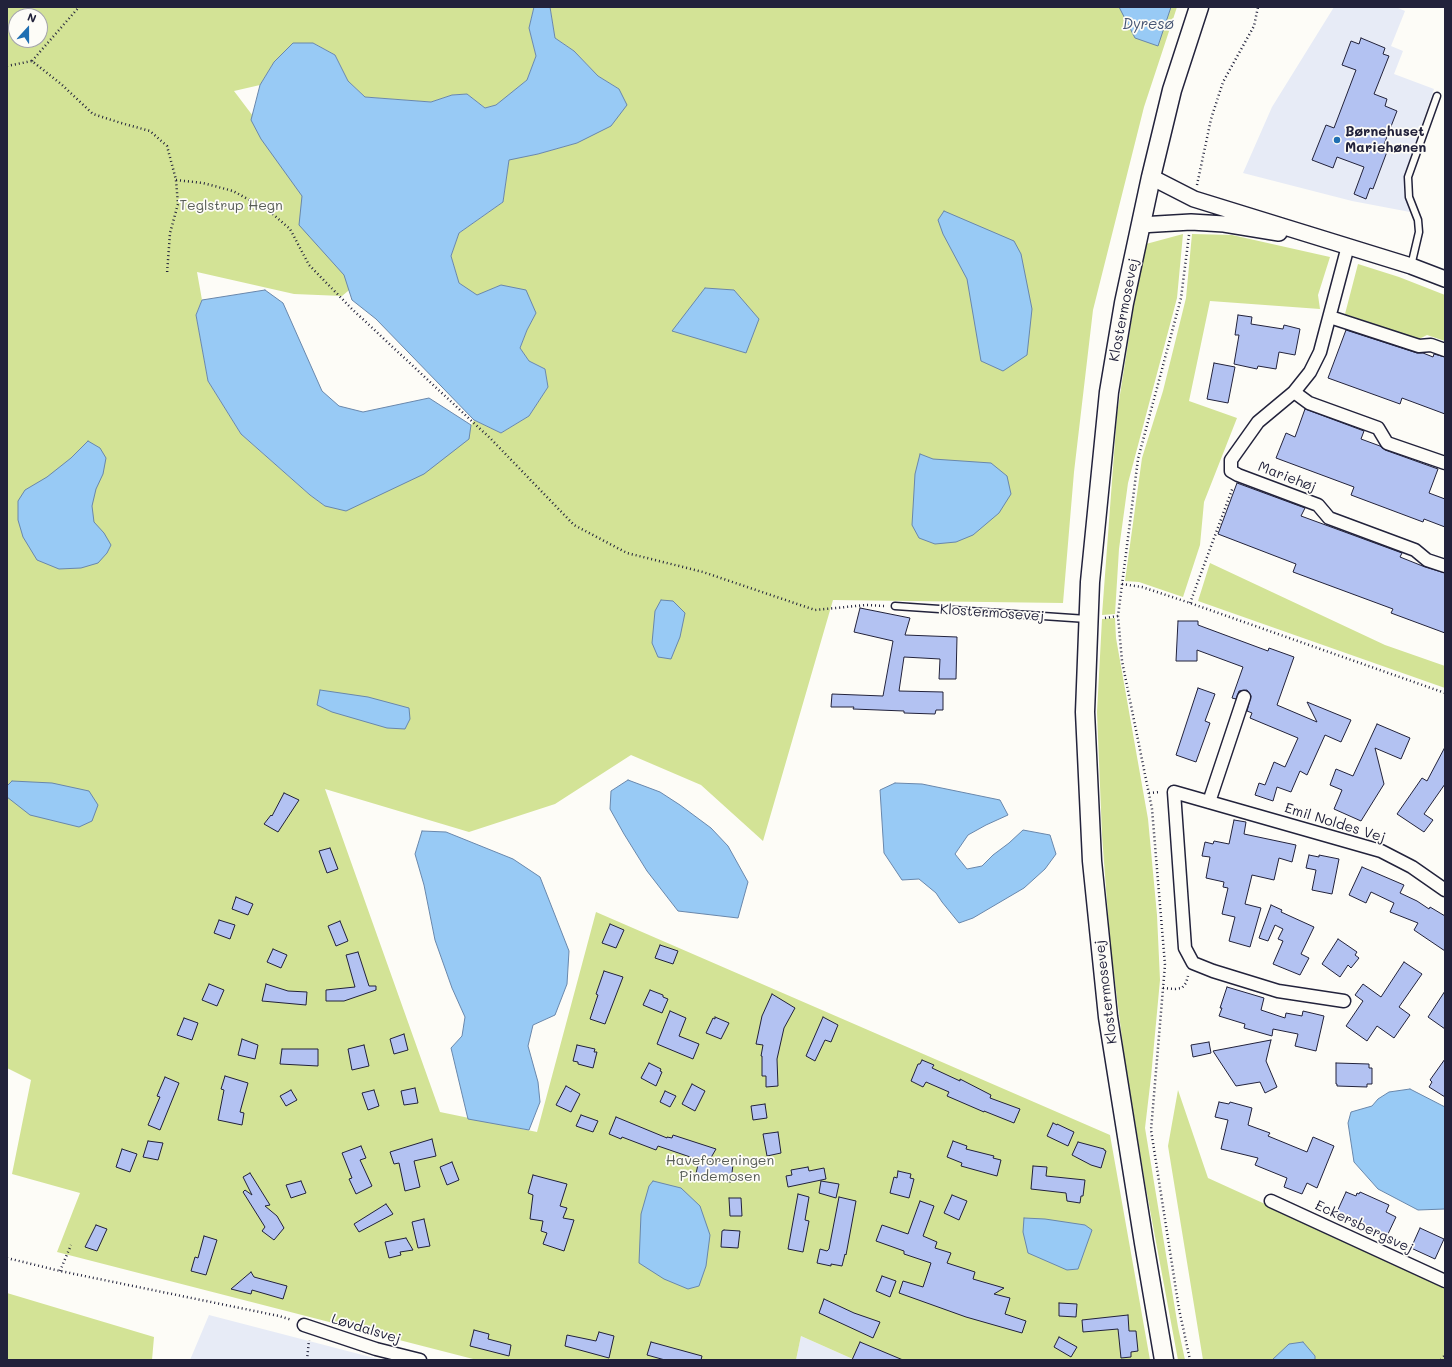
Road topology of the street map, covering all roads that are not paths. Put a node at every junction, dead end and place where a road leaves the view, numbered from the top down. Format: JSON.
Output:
{"nodes":[{"id":1,"x":1199,"y":7,"type":"edge"},
{"id":2,"x":1437,"y":96,"type":"dead end"},
{"id":3,"x":1151,"y":177,"type":"junction"},
{"id":4,"x":1140,"y":225,"type":"junction"},
{"id":5,"x":1300,"y":232,"type":"junction"},
{"id":6,"x":1348,"y":246,"type":"junction"},
{"id":7,"x":1411,"y":266,"type":"junction"},
{"id":8,"x":1445,"y":279,"type":"edge"},
{"id":9,"x":1330,"y":317,"type":"junction"},
{"id":10,"x":1445,"y":350,"type":"edge"},
{"id":11,"x":1294,"y":392,"type":"junction"},
{"id":12,"x":1445,"y":463,"type":"edge"},
{"id":13,"x":1445,"y":566,"type":"edge"},
{"id":14,"x":895,"y":606,"type":"road end"},
{"id":15,"x":1089,"y":620,"type":"junction"},
{"id":16,"x":1244,"y":697,"type":"dead end"},
{"id":17,"x":1209,"y":802,"type":"junction"},
{"id":18,"x":1445,"y":890,"type":"edge"},
{"id":19,"x":1344,"y":1001,"type":"dead end"},
{"id":20,"x":1270,"y":1201,"type":"dead end"},
{"id":21,"x":1445,"y":1281,"type":"edge"},
{"id":22,"x":304,"y":1324,"type":"road end"},
{"id":23,"x":420,"y":1360,"type":"edge"},
{"id":24,"x":1164,"y":1360,"type":"edge"}],
"edges":[{"from":1,"to":3,"type":"main road","name":"Klostermosevej"},
{"from":2,"to":7,"type":"lane"},
{"from":3,"to":4,"type":"main road","name":"Klostermosevej"},
{"from":3,"to":5,"type":"street"},
{"from":4,"to":5,"type":"street"},
{"from":4,"to":15,"type":"main road","name":"Klostermosevej"},
{"from":5,"to":6,"type":"street"},
{"from":6,"to":7,"type":"street"},
{"from":6,"to":9,"type":"street","name":"Mariehøj"},
{"from":7,"to":8,"type":"street"},
{"from":9,"to":10,"type":"street"},
{"from":9,"to":11,"type":"street","name":"Mariehøj"},
{"from":11,"to":12,"type":"street"},
{"from":11,"to":13,"type":"street","name":"Mariehøj"},
{"from":14,"to":15,"type":"lane","name":"Klostermosevej"},
{"from":15,"to":24,"type":"main road","name":"Klostermosevej"},
{"from":16,"to":17,"type":"street"},
{"from":17,"to":18,"type":"street","name":"Emil Noldes Vej"},
{"from":17,"to":19,"type":"street","name":"Emil Noldes Vej"},
{"from":20,"to":21,"type":"street","name":"Eckersbergsvej"},
{"from":22,"to":23,"type":"street","name":"Løvdalsvej"}]}
